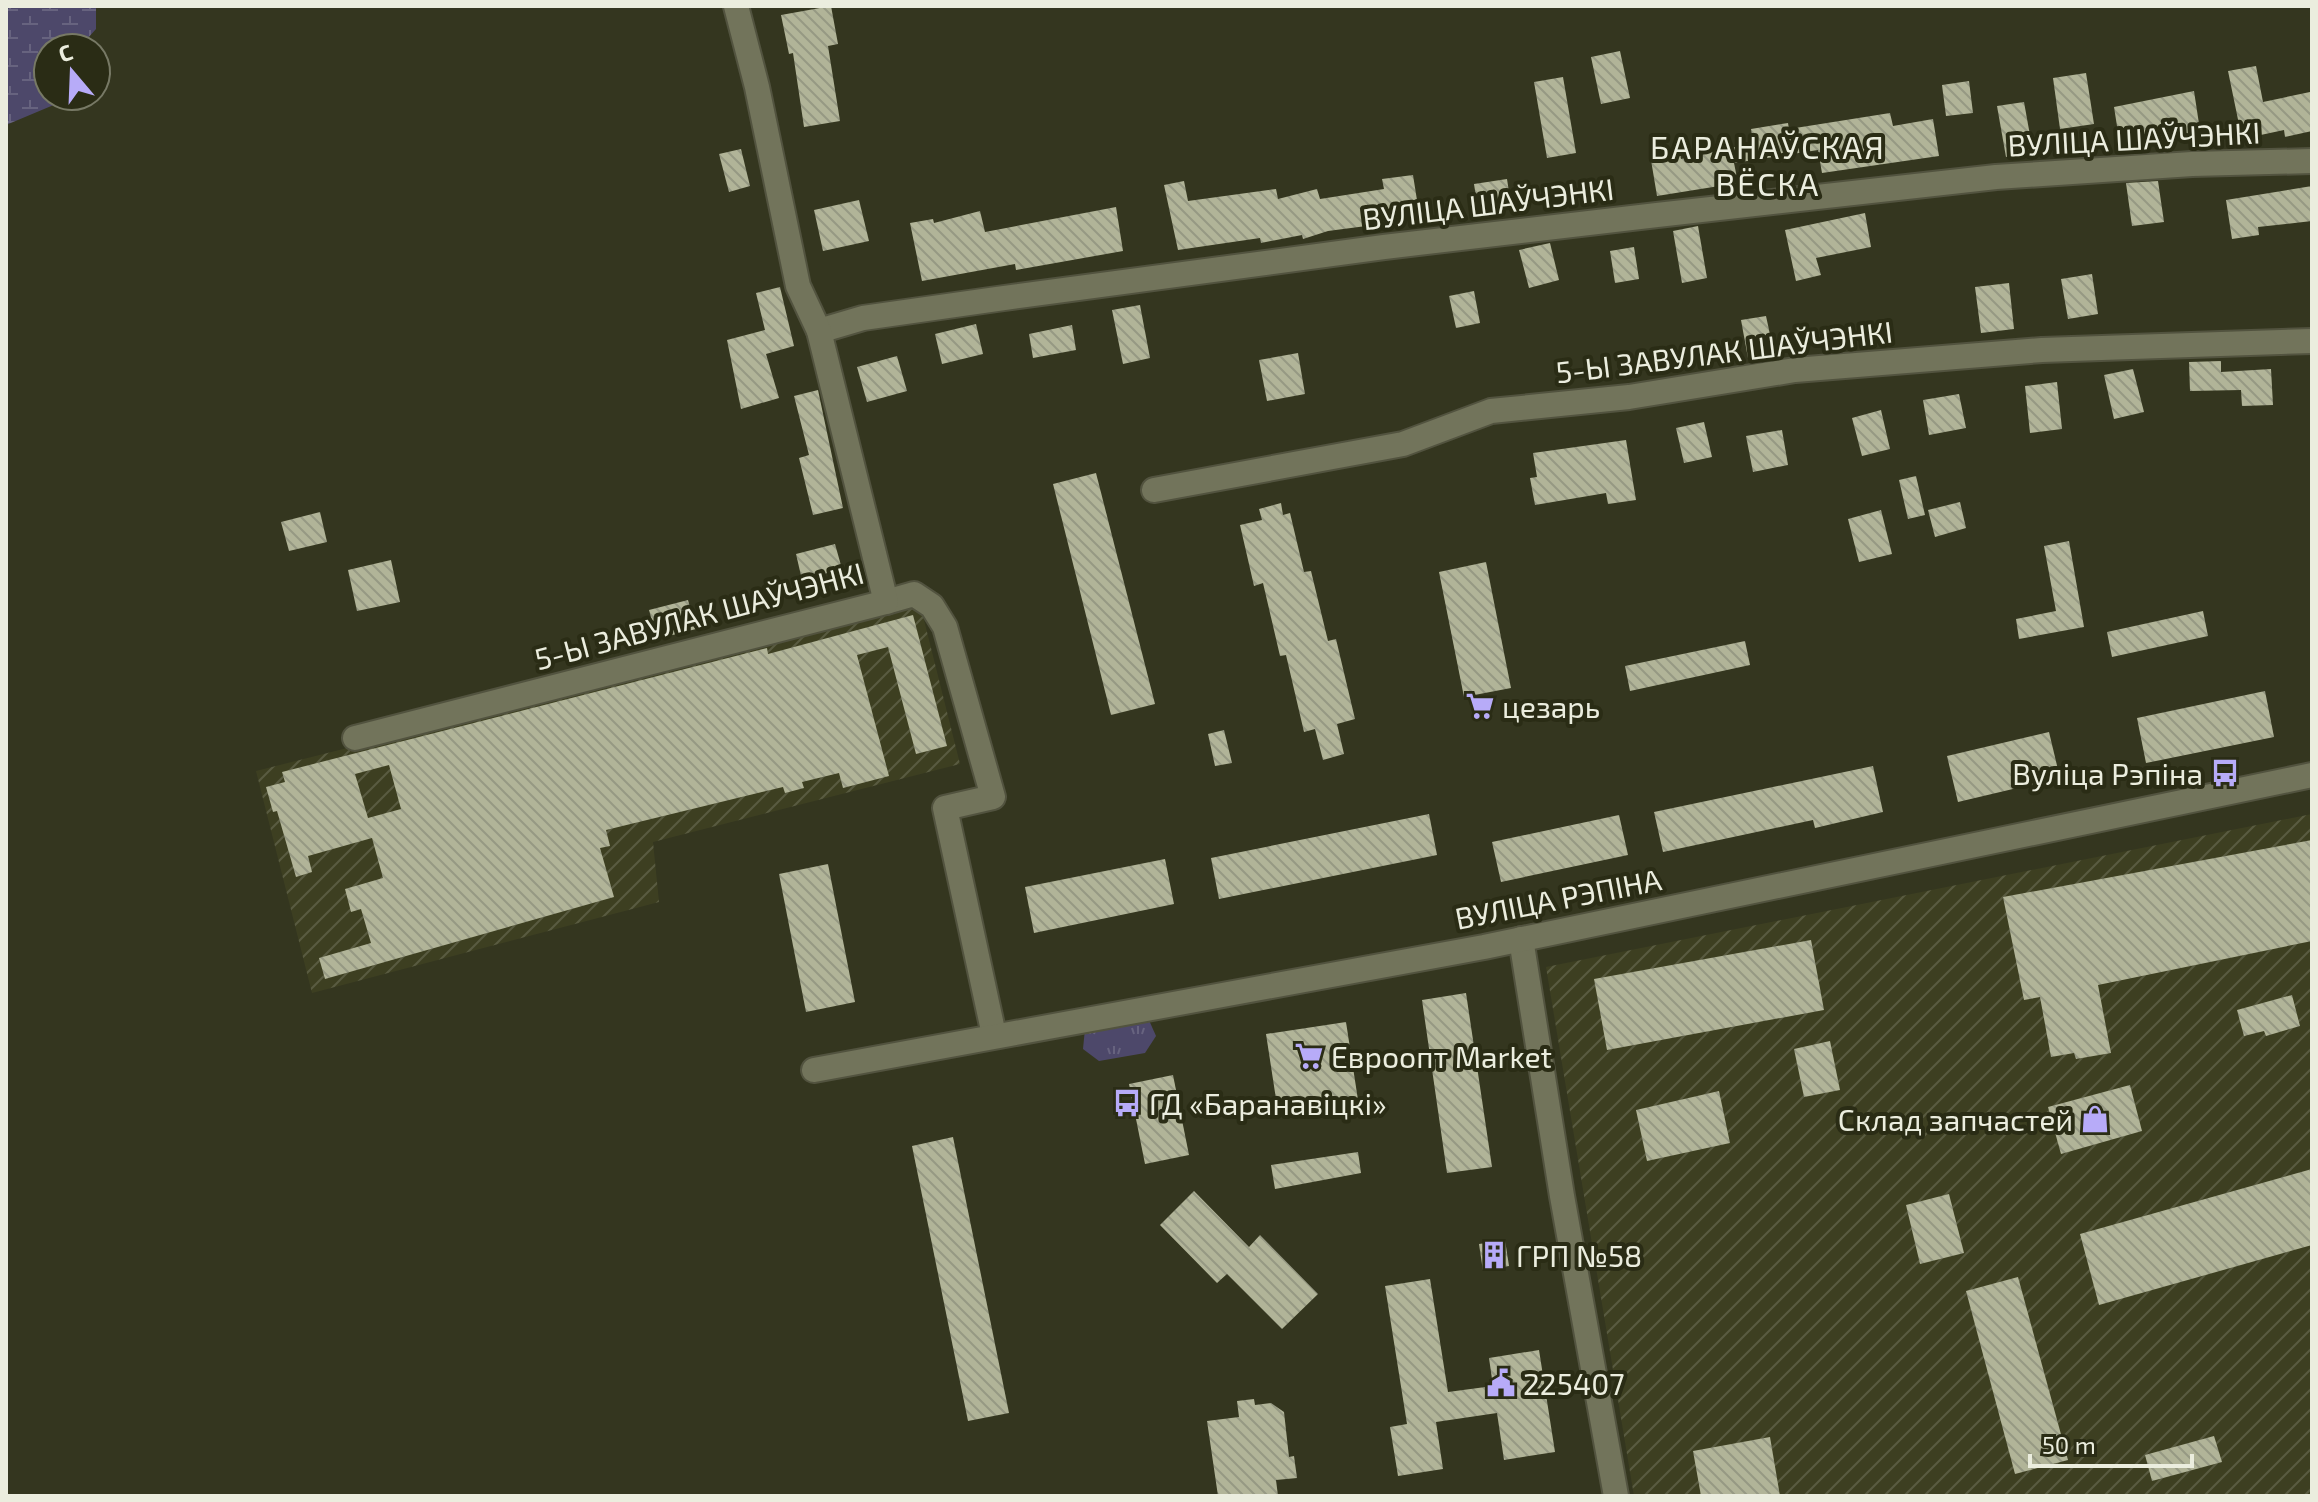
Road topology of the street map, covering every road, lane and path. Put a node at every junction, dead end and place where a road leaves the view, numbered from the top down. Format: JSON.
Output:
{"nodes":[{"id":1,"x":736,"y":6,"type":"edge"},
{"id":2,"x":2312,"y":161,"type":"edge"},
{"id":3,"x":819,"y":331,"type":"junction"},
{"id":4,"x":2312,"y":341,"type":"edge"},
{"id":5,"x":1154,"y":490,"type":"dead end"},
{"id":6,"x":886,"y":602,"type":"junction"},
{"id":7,"x":355,"y":738,"type":"dead end"},
{"id":8,"x":2312,"y":775,"type":"edge"},
{"id":9,"x":1521,"y":939,"type":"junction"},
{"id":10,"x":994,"y":1035,"type":"junction"},
{"id":11,"x":814,"y":1070,"type":"dead end"},
{"id":12,"x":1616,"y":1496,"type":"edge"}],
"edges":[{"from":1,"to":3,"type":"street","name":"5-Ы ЗАВУЛАК ШАЎЧЭНКІ"},
{"from":2,"to":3,"type":"street","name":"ВУЛІЦА ШАЎЧЭНКІ"},
{"from":3,"to":6,"type":"street","name":"5-Ы ЗАВУЛАК ШАЎЧЭНКІ"},
{"from":4,"to":5,"type":"street","name":"5-Ы ЗАВУЛАК ШАЎЧЭНКІ"},
{"from":6,"to":7,"type":"street","name":"5-Ы ЗАВУЛАК ШАЎЧЭНКІ"},
{"from":6,"to":10,"type":"street"},
{"from":8,"to":9,"type":"street","name":"ВУЛІЦА РЭПІНА"},
{"from":9,"to":10,"type":"street","name":"ВУЛІЦА РЭПІНА"},
{"from":9,"to":12,"type":"street"},
{"from":10,"to":11,"type":"street","name":"ВУЛІЦА РЭПІНА"}]}
